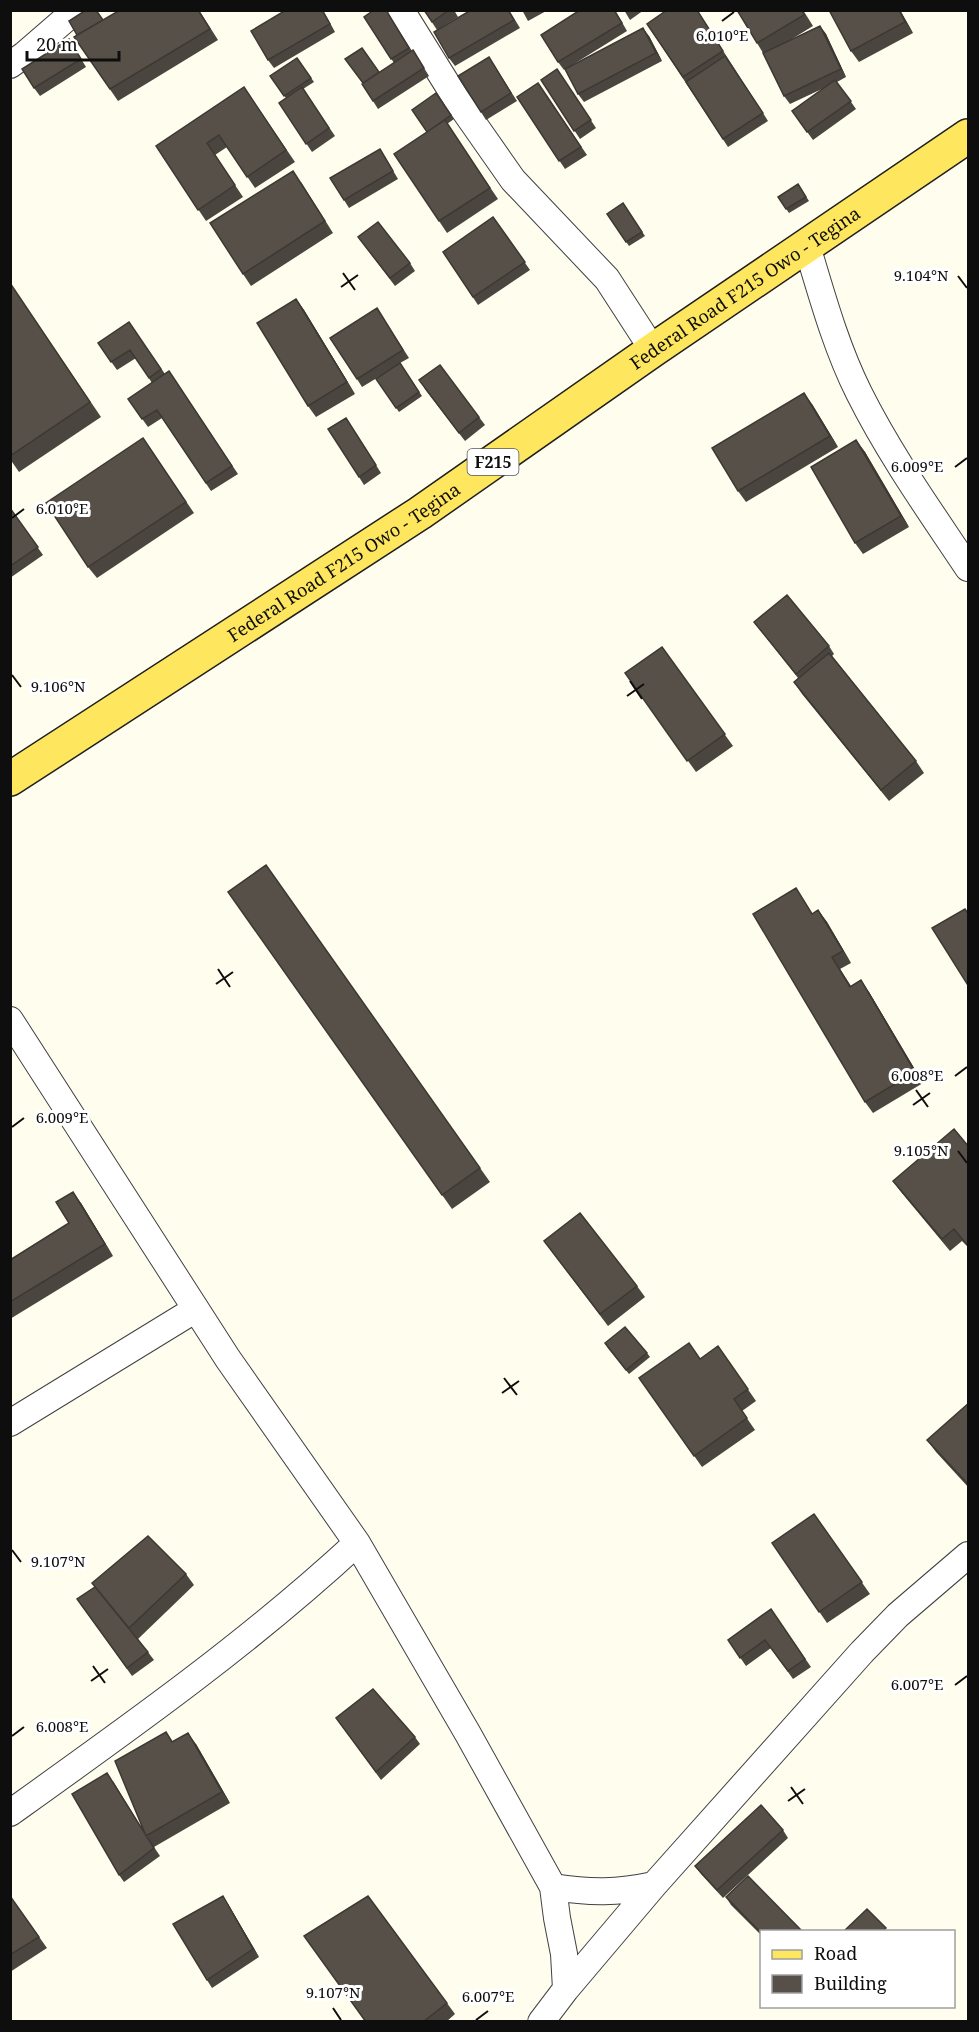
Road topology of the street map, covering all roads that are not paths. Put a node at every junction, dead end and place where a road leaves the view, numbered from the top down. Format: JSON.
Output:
{"nodes":[{"id":1,"x":76,"y":10,"type":"edge"},
{"id":2,"x":401,"y":10,"type":"edge"},
{"id":3,"x":10,"y":65,"type":"edge"},
{"id":4,"x":969,"y":136,"type":"edge"},
{"id":5,"x":807,"y":246,"type":"junction"},
{"id":6,"x":653,"y":350,"type":"junction"},
{"id":7,"x":969,"y":568,"type":"edge"},
{"id":8,"x":10,"y":779,"type":"edge"},
{"id":9,"x":10,"y":1020,"type":"edge"},
{"id":10,"x":196,"y":1309,"type":"junction"},
{"id":11,"x":10,"y":1423,"type":"edge"},
{"id":12,"x":357,"y":1543,"type":"junction"},
{"id":13,"x":969,"y":1555,"type":"edge"},
{"id":14,"x":10,"y":1813,"type":"edge"},
{"id":15,"x":654,"y":1886,"type":"junction"},
{"id":16,"x":553,"y":1887,"type":"junction"},
{"id":17,"x":566,"y":1989,"type":"junction"},
{"id":18,"x":544,"y":2020,"type":"edge"}],
"edges":[{"from":1,"to":3,"type":"street"},
{"from":2,"to":6,"type":"street"},
{"from":4,"to":5,"type":"main road","name":"Federal Road F215 Owo - Tegina","number":"F215"},
{"from":5,"to":6,"type":"main road","name":"Federal Road F215 Owo - Tegina","number":"F215"},
{"from":5,"to":7,"type":"street"},
{"from":6,"to":8,"type":"main road","name":"Federal Road F215 Owo - Tegina","number":"F215"},
{"from":9,"to":10,"type":"street"},
{"from":10,"to":11,"type":"street"},
{"from":10,"to":12,"type":"street"},
{"from":12,"to":14,"type":"street"},
{"from":12,"to":16,"type":"street"},
{"from":13,"to":15,"type":"street"},
{"from":15,"to":16,"type":"street"},
{"from":15,"to":17,"type":"street"},
{"from":16,"to":17,"type":"street"},
{"from":17,"to":18,"type":"street"}]}
